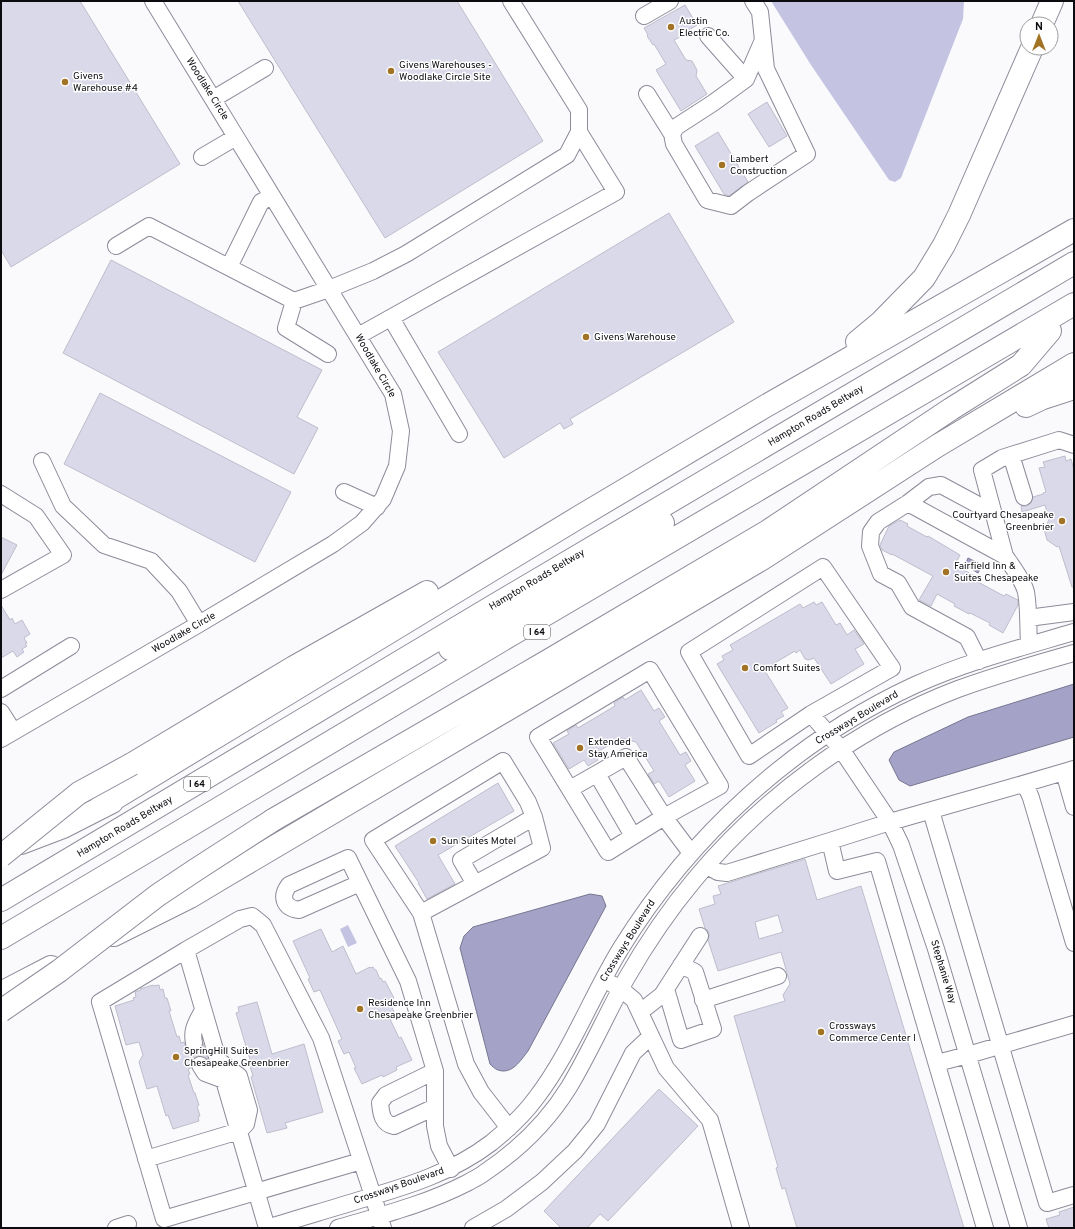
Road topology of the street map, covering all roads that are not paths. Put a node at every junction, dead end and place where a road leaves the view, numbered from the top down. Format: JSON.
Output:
{"nodes":[{"id":1,"x":153,"y":1,"type":"edge"},
{"id":2,"x":511,"y":1,"type":"edge"},
{"id":3,"x":670,"y":1,"type":"edge"},
{"id":4,"x":753,"y":1,"type":"edge"},
{"id":5,"x":1052,"y":1,"type":"edge"},
{"id":6,"x":644,"y":16,"type":"dead end"},
{"id":7,"x":1045,"y":16,"type":"edge"},
{"id":8,"x":708,"y":36,"type":"dead end"},
{"id":9,"x":763,"y":40,"type":"junction"},
{"id":10,"x":1029,"y":56,"type":"edge"},
{"id":11,"x":265,"y":68,"type":"dead end"},
{"id":12,"x":746,"y":79,"type":"junction"},
{"id":13,"x":647,"y":94,"type":"dead end"},
{"id":14,"x":213,"y":99,"type":"junction"},
{"id":15,"x":579,"y":132,"type":"junction"},
{"id":16,"x":672,"y":134,"type":"junction"},
{"id":17,"x":236,"y":137,"type":"junction"},
{"id":18,"x":202,"y":157,"type":"dead end"},
{"id":19,"x":272,"y":196,"type":"junction"},
{"id":20,"x":1074,"y":230,"type":"edge"},
{"id":21,"x":116,"y":246,"type":"dead end"},
{"id":22,"x":1074,"y":263,"type":"edge"},
{"id":23,"x":228,"y":267,"type":"junction"},
{"id":24,"x":1074,"y":280,"type":"edge"},
{"id":25,"x":329,"y":289,"type":"junction"},
{"id":26,"x":294,"y":301,"type":"junction"},
{"id":27,"x":1074,"y":304,"type":"edge"},
{"id":28,"x":1074,"y":317,"type":"edge"},
{"id":29,"x":391,"y":318,"type":"junction"},
{"id":30,"x":1050,"y":331,"type":"junction"},
{"id":31,"x":358,"y":336,"type":"junction"},
{"id":32,"x":328,"y":354,"type":"dead end"},
{"id":33,"x":1074,"y":364,"type":"edge"},
{"id":34,"x":1074,"y":388,"type":"edge"},
{"id":35,"x":764,"y":407,"type":"junction"},
{"id":36,"x":460,"y":434,"type":"dead end"},
{"id":37,"x":1074,"y":445,"type":"edge"},
{"id":38,"x":937,"y":446,"type":"junction"},
{"id":39,"x":1011,"y":455,"type":"junction"},
{"id":40,"x":42,"y":461,"type":"dead end"},
{"id":41,"x":344,"y":492,"type":"dead end"},
{"id":42,"x":1,"y":494,"type":"edge"},
{"id":43,"x":1024,"y":497,"type":"dead end"},
{"id":44,"x":908,"y":503,"type":"junction"},
{"id":45,"x":376,"y":507,"type":"junction"},
{"id":46,"x":993,"y":513,"type":"junction"},
{"id":47,"x":579,"y":517,"type":"junction"},
{"id":48,"x":1005,"y":556,"type":"junction"},
{"id":49,"x":1,"y":590,"type":"edge"},
{"id":50,"x":1074,"y":612,"type":"edge"},
{"id":51,"x":1028,"y":618,"type":"junction"},
{"id":52,"x":199,"y":624,"type":"junction"},
{"id":53,"x":1074,"y":632,"type":"edge"},
{"id":54,"x":70,"y":646,"type":"dead end"},
{"id":55,"x":1029,"y":646,"type":"junction"},
{"id":56,"x":1074,"y":653,"type":"edge"},
{"id":57,"x":979,"y":661,"type":"junction"},
{"id":58,"x":392,"y":667,"type":"junction"},
{"id":59,"x":1,"y":689,"type":"edge"},
{"id":60,"x":1,"y":712,"type":"edge"},
{"id":61,"x":811,"y":714,"type":"junction"},
{"id":62,"x":828,"y":734,"type":"junction"},
{"id":63,"x":7,"y":735,"type":"edge"},
{"id":64,"x":840,"y":749,"type":"junction"},
{"id":65,"x":1069,"y":771,"type":"edge"},
{"id":66,"x":597,"y":774,"type":"junction"},
{"id":67,"x":1016,"y":786,"type":"junction"},
{"id":68,"x":570,"y":789,"type":"junction"},
{"id":69,"x":1074,"y":807,"type":"edge"},
{"id":70,"x":99,"y":808,"type":"junction"},
{"id":71,"x":931,"y":811,"type":"junction"},
{"id":72,"x":534,"y":817,"type":"junction"},
{"id":73,"x":664,"y":817,"type":"junction"},
{"id":74,"x":890,"y":822,"type":"junction"},
{"id":75,"x":633,"y":836,"type":"junction"},
{"id":76,"x":830,"y":841,"type":"junction"},
{"id":77,"x":1,"y":850,"type":"edge"},
{"id":78,"x":691,"y":853,"type":"junction"},
{"id":79,"x":1,"y":856,"type":"edge"},
{"id":80,"x":707,"y":866,"type":"junction"},
{"id":81,"x":360,"y":883,"type":"dead end"},
{"id":82,"x":475,"y":884,"type":"junction"},
{"id":83,"x":1,"y":900,"type":"edge"},
{"id":84,"x":422,"y":913,"type":"junction"},
{"id":85,"x":1,"y":916,"type":"edge"},
{"id":86,"x":700,"y":936,"type":"dead end"},
{"id":87,"x":1,"y":938,"type":"edge"},
{"id":88,"x":1074,"y":943,"type":"edge"},
{"id":89,"x":1,"y":950,"type":"edge"},
{"id":90,"x":186,"y":950,"type":"junction"},
{"id":91,"x":682,"y":965,"type":"junction"},
{"id":92,"x":778,"y":976,"type":"dead end"},
{"id":93,"x":603,"y":980,"type":"junction"},
{"id":94,"x":621,"y":989,"type":"junction"},
{"id":95,"x":666,"y":989,"type":"junction"},
{"id":96,"x":1,"y":993,"type":"edge"},
{"id":97,"x":703,"y":1000,"type":"junction"},
{"id":98,"x":203,"y":1010,"type":"junction"},
{"id":99,"x":1,"y":1011,"type":"edge"},
{"id":100,"x":640,"y":1012,"type":"junction"},
{"id":101,"x":1074,"y":1024,"type":"edge"},
{"id":102,"x":651,"y":1036,"type":"junction"},
{"id":103,"x":194,"y":1042,"type":"tunnel mouth"},
{"id":104,"x":1000,"y":1046,"type":"junction"},
{"id":105,"x":968,"y":1055,"type":"junction"},
{"id":106,"x":218,"y":1060,"type":"junction"},
{"id":107,"x":937,"y":1063,"type":"junction"},
{"id":108,"x":200,"y":1065,"type":"tunnel mouth"},
{"id":109,"x":435,"y":1071,"type":"junction"},
{"id":110,"x":224,"y":1080,"type":"junction"},
{"id":111,"x":435,"y":1107,"type":"junction"},
{"id":112,"x":509,"y":1128,"type":"junction"},
{"id":113,"x":239,"y":1131,"type":"junction"},
{"id":114,"x":146,"y":1159,"type":"junction"},
{"id":115,"x":361,"y":1161,"type":"junction"},
{"id":116,"x":451,"y":1169,"type":"junction"},
{"id":117,"x":257,"y":1192,"type":"junction"},
{"id":118,"x":1074,"y":1194,"type":"edge"},
{"id":119,"x":374,"y":1196,"type":"junction"},
{"id":120,"x":381,"y":1222,"type":"edge"},
{"id":121,"x":267,"y":1228,"type":"edge"},
{"id":122,"x":338,"y":1228,"type":"edge"},
{"id":123,"x":473,"y":1228,"type":"edge"},
{"id":124,"x":741,"y":1228,"type":"edge"},
{"id":125,"x":985,"y":1228,"type":"edge"},
{"id":126,"x":1019,"y":1228,"type":"edge"}],
"edges":[{"from":1,"to":14,"type":"street","name":"Woodlake Circle"},
{"from":2,"to":15,"type":"street"},
{"from":3,"to":6,"type":"street"},
{"from":4,"to":9,"type":"street"},
{"from":5,"to":7,"type":"highway"},
{"from":8,"to":12,"type":"street"},
{"from":9,"to":12,"type":"street"},
{"from":9,"to":16,"type":"street"},
{"from":10,"to":35,"type":"highway"},
{"from":11,"to":14,"type":"street"},
{"from":12,"to":16,"type":"street"},
{"from":13,"to":16,"type":"street"},
{"from":14,"to":17,"type":"street","name":"Woodlake Circle"},
{"from":15,"to":25,"type":"street"},
{"from":15,"to":29,"type":"street"},
{"from":17,"to":18,"type":"street"},
{"from":17,"to":19,"type":"street","name":"Woodlake Circle"},
{"from":19,"to":23,"type":"street"},
{"from":19,"to":25,"type":"street","name":"Woodlake Circle"},
{"from":20,"to":35,"type":"highway"},
{"from":21,"to":23,"type":"street"},
{"from":22,"to":58,"type":"highway","name":"Hampton Roads Beltway","number":"I 64"},
{"from":23,"to":26,"type":"street"},
{"from":24,"to":85,"type":"highway"},
{"from":25,"to":26,"type":"street"},
{"from":25,"to":31,"type":"street","name":"Woodlake Circle"},
{"from":26,"to":32,"type":"street"},
{"from":27,"to":87,"type":"highway"},
{"from":28,"to":30,"type":"highway","number":"I 64"},
{"from":29,"to":31,"type":"street"},
{"from":29,"to":36,"type":"street"},
{"from":30,"to":89,"type":"highway","number":"I 64"},
{"from":30,"to":99,"type":"highway","bridge":true},
{"from":31,"to":45,"type":"street","name":"Woodlake Circle"},
{"from":33,"to":38,"type":"highway"},
{"from":34,"to":38,"type":"highway"},
{"from":35,"to":47,"type":"highway"},
{"from":37,"to":39,"type":"street"},
{"from":38,"to":96,"type":"highway"},
{"from":39,"to":43,"type":"street"},
{"from":39,"to":46,"type":"street"},
{"from":40,"to":52,"type":"street"},
{"from":41,"to":45,"type":"street"},
{"from":42,"to":49,"type":"street"},
{"from":44,"to":46,"type":"street"},
{"from":44,"to":48,"type":"street"},
{"from":44,"to":57,"type":"street"},
{"from":45,"to":52,"type":"street","name":"Woodlake Circle"},
{"from":46,"to":48,"type":"street"},
{"from":47,"to":70,"type":"highway"},
{"from":47,"to":79,"type":"highway","bridge":true},
{"from":48,"to":51,"type":"street"},
{"from":50,"to":51,"type":"street"},
{"from":51,"to":55,"type":"street"},
{"from":52,"to":63,"type":"street","name":"Woodlake Circle"},
{"from":53,"to":55,"type":"street","name":"Crossways Boulevard"},
{"from":54,"to":59,"type":"street"},
{"from":55,"to":57,"type":"street","name":"Crossways Boulevard"},
{"from":56,"to":64,"type":"street","name":"Crossways Boulevard"},
{"from":57,"to":62,"type":"street","name":"Crossways Boulevard"},
{"from":58,"to":70,"type":"highway"},
{"from":58,"to":83,"type":"highway","name":"Hampton Roads Beltway","number":"I 64"},
{"from":60,"to":63,"type":"street"},
{"from":61,"to":61,"type":"street"},
{"from":61,"to":62,"type":"street","name":"Stephanie Way"},
{"from":62,"to":64,"type":"street","name":"Stephanie Way"},
{"from":62,"to":78,"type":"street","name":"Crossways Boulevard"},
{"from":64,"to":74,"type":"street","name":"Stephanie Way"},
{"from":64,"to":80,"type":"street","name":"Crossways Boulevard"},
{"from":65,"to":67,"type":"street"},
{"from":65,"to":69,"type":"street"},
{"from":66,"to":68,"type":"street"},
{"from":66,"to":73,"type":"street"},
{"from":66,"to":75,"type":"street"},
{"from":67,"to":71,"type":"street"},
{"from":67,"to":88,"type":"street"},
{"from":68,"to":73,"type":"street"},
{"from":68,"to":75,"type":"street"},
{"from":70,"to":77,"type":"highway"},
{"from":71,"to":74,"type":"street"},
{"from":71,"to":104,"type":"street"},
{"from":72,"to":82,"type":"street"},
{"from":72,"to":82,"type":"street"},
{"from":72,"to":84,"type":"street"},
{"from":73,"to":75,"type":"street"},
{"from":73,"to":78,"type":"street"},
{"from":74,"to":76,"type":"street"},
{"from":74,"to":105,"type":"street","name":"Stephanie Way"},
{"from":76,"to":80,"type":"street"},
{"from":76,"to":107,"type":"street"},
{"from":78,"to":93,"type":"street","name":"Crossways Boulevard"},
{"from":80,"to":94,"type":"street","name":"Crossways Boulevard"},
{"from":81,"to":109,"type":"street"},
{"from":82,"to":84,"type":"street"},
{"from":84,"to":112,"type":"street"},
{"from":86,"to":91,"type":"street"},
{"from":90,"to":98,"type":"street"},
{"from":90,"to":114,"type":"street"},
{"from":90,"to":115,"type":"street"},
{"from":91,"to":95,"type":"street"},
{"from":91,"to":97,"type":"street"},
{"from":92,"to":97,"type":"street"},
{"from":93,"to":94,"type":"street"},
{"from":93,"to":112,"type":"street","name":"Crossways Boulevard"},
{"from":94,"to":100,"type":"street"},
{"from":94,"to":120,"type":"street","name":"Crossways Boulevard"},
{"from":95,"to":97,"type":"street"},
{"from":95,"to":100,"type":"street"},
{"from":98,"to":103,"type":"street"},
{"from":98,"to":106,"type":"street"},
{"from":100,"to":102,"type":"street"},
{"from":101,"to":104,"type":"street"},
{"from":102,"to":123,"type":"street"},
{"from":102,"to":124,"type":"street"},
{"from":104,"to":105,"type":"street"},
{"from":104,"to":118,"type":"street"},
{"from":105,"to":107,"type":"street"},
{"from":105,"to":126,"type":"street","name":"Stephanie Way"},
{"from":106,"to":110,"type":"street"},
{"from":106,"to":113,"type":"street"},
{"from":107,"to":125,"type":"street"},
{"from":108,"to":110,"type":"street"},
{"from":109,"to":111,"type":"street"},
{"from":109,"to":111,"type":"street"},
{"from":110,"to":113,"type":"street"},
{"from":111,"to":116,"type":"street"},
{"from":112,"to":116,"type":"street","name":"Crossways Boulevard"},
{"from":113,"to":114,"type":"street"},
{"from":113,"to":117,"type":"street"},
{"from":114,"to":117,"type":"street"},
{"from":115,"to":117,"type":"street"},
{"from":115,"to":119,"type":"street"},
{"from":116,"to":119,"type":"street","name":"Crossways Boulevard"},
{"from":117,"to":121,"type":"street"},
{"from":119,"to":120,"type":"street"},
{"from":119,"to":121,"type":"street","name":"Crossways Boulevard"},
{"from":120,"to":122,"type":"street","name":"Crossways Boulevard"}]}
